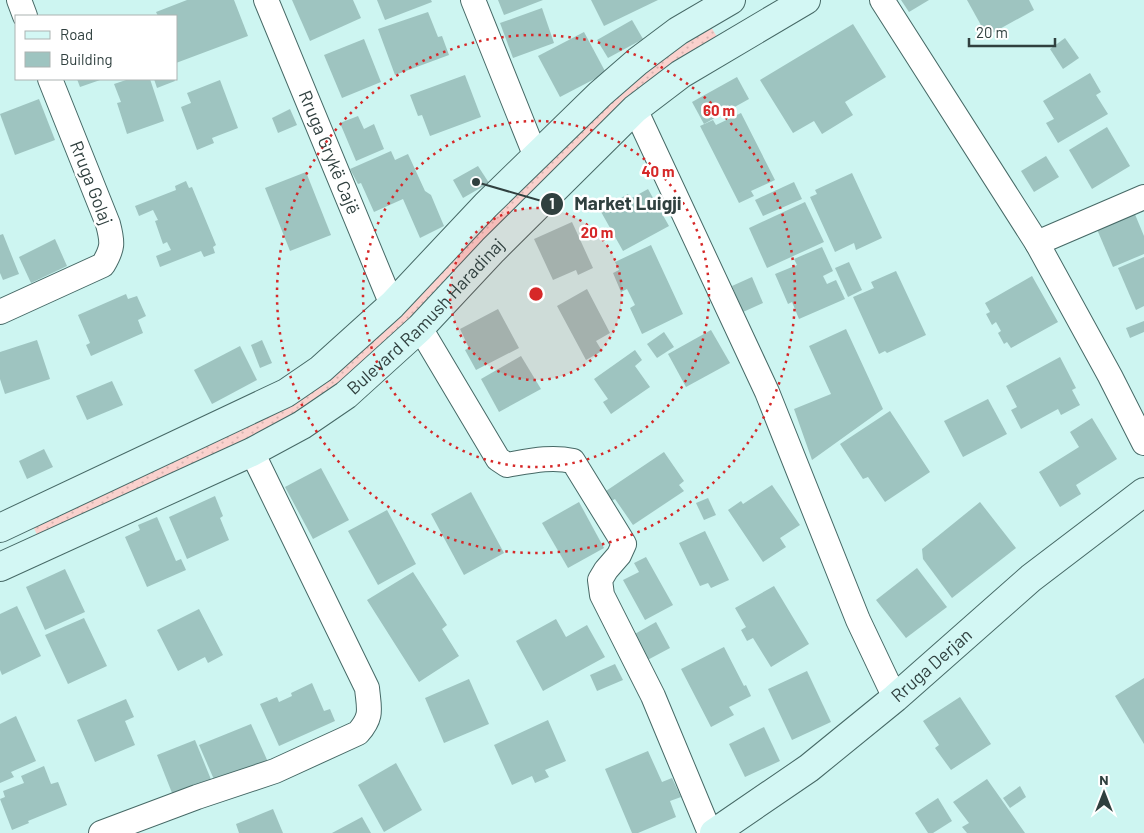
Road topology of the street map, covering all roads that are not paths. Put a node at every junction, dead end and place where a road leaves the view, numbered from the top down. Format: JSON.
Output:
{"nodes":[{"id":1,"x":19,"y":0,"type":"edge"},
{"id":2,"x":266,"y":0,"type":"edge"},
{"id":3,"x":473,"y":0,"type":"edge"},
{"id":4,"x":730,"y":0,"type":"edge"},
{"id":5,"x":806,"y":0,"type":"edge"},
{"id":6,"x":882,"y":0,"type":"edge"},
{"id":7,"x":703,"y":7,"type":"edge"},
{"id":8,"x":25,"y":15,"type":"edge"},
{"id":9,"x":50,"y":80,"type":"edge"},
{"id":10,"x":635,"y":109,"type":"junction"},
{"id":11,"x":536,"y":157,"type":"junction"},
{"id":12,"x":1144,"y":197,"type":"edge"},
{"id":13,"x":1037,"y":243,"type":"junction"},
{"id":14,"x":392,"y":305,"type":"junction"},
{"id":15,"x":0,"y":312,"type":"edge"},
{"id":16,"x":420,"y":328,"type":"junction"},
{"id":17,"x":1144,"y":443,"type":"edge"},
{"id":18,"x":252,"y":452,"type":"junction"},
{"id":19,"x":1144,"y":492,"type":"edge"},
{"id":20,"x":2,"y":523,"type":"edge"},
{"id":21,"x":9,"y":563,"type":"edge"},
{"id":22,"x":895,"y":698,"type":"junction"},
{"id":23,"x":101,"y":833,"type":"edge"},
{"id":24,"x":710,"y":833,"type":"edge"},
{"id":25,"x":714,"y":833,"type":"edge"}],
"edges":[{"from":1,"to":8,"type":"street"},
{"from":2,"to":14,"type":"street","name":"Rruga Grykë Cajë"},
{"from":3,"to":11,"type":"street"},
{"from":4,"to":7,"type":"street","name":"Bulevard Ramush Haradinaj"},
{"from":5,"to":10,"type":"street","name":"Bulevard Ramush Haradinaj"},
{"from":6,"to":13,"type":"street"},
{"from":7,"to":11,"type":"street","name":"Bulevard Ramush Haradinaj"},
{"from":9,"to":15,"type":"street","name":"Rruga Golaj"},
{"from":10,"to":16,"type":"street","name":"Bulevard Ramush Haradinaj"},
{"from":10,"to":22,"type":"street"},
{"from":11,"to":14,"type":"street","name":"Bulevard Ramush Haradinaj"},
{"from":12,"to":13,"type":"street"},
{"from":13,"to":17,"type":"street"},
{"from":14,"to":20,"type":"street","name":"Bulevard Ramush Haradinaj"},
{"from":16,"to":18,"type":"street","name":"Bulevard Ramush Haradinaj"},
{"from":16,"to":24,"type":"street"},
{"from":18,"to":21,"type":"street","name":"Bulevard Ramush Haradinaj"},
{"from":18,"to":23,"type":"street"},
{"from":19,"to":22,"type":"street","name":"Rruga Derjan"},
{"from":20,"to":21,"type":"street"},
{"from":22,"to":25,"type":"street","name":"Rruga Derjan"}]}
